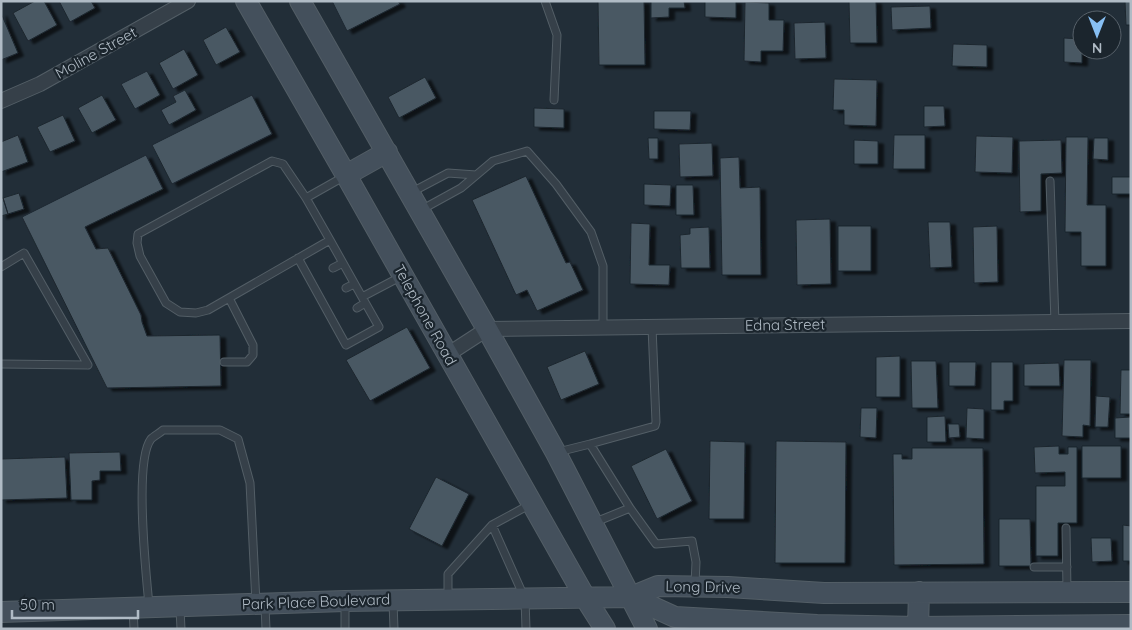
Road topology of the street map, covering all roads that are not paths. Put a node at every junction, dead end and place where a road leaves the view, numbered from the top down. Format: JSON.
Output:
{"nodes":[{"id":1,"x":188,"y":1,"type":"edge"},
{"id":2,"x":246,"y":1,"type":"edge"},
{"id":3,"x":300,"y":1,"type":"edge"},
{"id":4,"x":545,"y":1,"type":"edge"},
{"id":5,"x":1,"y":100,"type":"edge"},
{"id":6,"x":554,"y":100,"type":"dead end"},
{"id":7,"x":387,"y":152,"type":"junction"},
{"id":8,"x":346,"y":175,"type":"junction"},
{"id":9,"x":476,"y":175,"type":"junction"},
{"id":10,"x":1050,"y":181,"type":"dead end"},
{"id":11,"x":410,"y":193,"type":"junction"},
{"id":12,"x":306,"y":198,"type":"junction"},
{"id":13,"x":420,"y":211,"type":"junction"},
{"id":14,"x":330,"y":240,"type":"junction"},
{"id":15,"x":298,"y":258,"type":"junction"},
{"id":16,"x":343,"y":263,"type":"junction"},
{"id":17,"x":1,"y":267,"type":"edge"},
{"id":18,"x":333,"y":268,"type":"dead end"},
{"id":19,"x":403,"y":276,"type":"junction"},
{"id":20,"x":354,"y":284,"type":"junction"},
{"id":21,"x":346,"y":288,"type":"dead end"},
{"id":22,"x":229,"y":298,"type":"junction"},
{"id":23,"x":364,"y":300,"type":"junction"},
{"id":24,"x":357,"y":308,"type":"dead end"},
{"id":25,"x":1131,"y":321,"type":"edge"},
{"id":26,"x":1055,"y":322,"type":"junction"},
{"id":27,"x":652,"y":327,"type":"junction"},
{"id":28,"x":603,"y":328,"type":"junction"},
{"id":29,"x":487,"y":329,"type":"junction"},
{"id":30,"x":447,"y":355,"type":"junction"},
{"id":31,"x":224,"y":362,"type":"dead end"},
{"id":32,"x":1,"y":364,"type":"edge"},
{"id":33,"x":590,"y":444,"type":"junction"},
{"id":34,"x":556,"y":453,"type":"junction"},
{"id":35,"x":532,"y":504,"type":"junction"},
{"id":36,"x":630,"y":508,"type":"junction"},
{"id":37,"x":592,"y":524,"type":"junction"},
{"id":38,"x":492,"y":525,"type":"junction"},
{"id":39,"x":1066,"y":528,"type":"dead end"},
{"id":40,"x":1034,"y":567,"type":"dead end"},
{"id":41,"x":1066,"y":567,"type":"junction"},
{"id":42,"x":695,"y":587,"type":"junction"},
{"id":43,"x":919,"y":592,"type":"junction"},
{"id":44,"x":1067,"y":592,"type":"junction"},
{"id":45,"x":1131,"y":592,"type":"edge"},
{"id":46,"x":631,"y":597,"type":"junction"},
{"id":47,"x":525,"y":599,"type":"junction"},
{"id":48,"x":586,"y":599,"type":"junction"},
{"id":49,"x":393,"y":600,"type":"junction"},
{"id":50,"x":448,"y":600,"type":"junction"},
{"id":51,"x":345,"y":601,"type":"junction"},
{"id":52,"x":260,"y":604,"type":"junction"},
{"id":53,"x":180,"y":606,"type":"junction"},
{"id":54,"x":141,"y":608,"type":"junction"},
{"id":55,"x":1,"y":612,"type":"edge"},
{"id":56,"x":722,"y":624,"type":"edge"},
{"id":57,"x":788,"y":626,"type":"edge"},
{"id":58,"x":1131,"y":626,"type":"edge"},
{"id":59,"x":846,"y":627,"type":"edge"},
{"id":60,"x":918,"y":627,"type":"junction"},
{"id":61,"x":134,"y":629,"type":"edge"},
{"id":62,"x":181,"y":629,"type":"edge"},
{"id":63,"x":266,"y":629,"type":"edge"},
{"id":64,"x":345,"y":629,"type":"edge"},
{"id":65,"x":394,"y":629,"type":"edge"},
{"id":66,"x":526,"y":629,"type":"edge"},
{"id":67,"x":605,"y":629,"type":"edge"},
{"id":68,"x":647,"y":629,"type":"edge"}],
"edges":[{"from":1,"to":5,"type":"street","name":"Moline Street"},
{"from":2,"to":8,"type":"main road","name":"Telephone Road"},
{"from":3,"to":7,"type":"main road"},
{"from":4,"to":6,"type":"lane"},
{"from":7,"to":8,"type":"main road"},
{"from":7,"to":11,"type":"main road"},
{"from":8,"to":12,"type":"lane"},
{"from":8,"to":19,"type":"main road","name":"Telephone Road"},
{"from":9,"to":11,"type":"lane"},
{"from":9,"to":13,"type":"lane"},
{"from":9,"to":28,"type":"lane"},
{"from":10,"to":26,"type":"lane"},
{"from":11,"to":13,"type":"main road"},
{"from":12,"to":14,"type":"lane"},
{"from":12,"to":22,"type":"lane"},
{"from":13,"to":29,"type":"main road"},
{"from":14,"to":15,"type":"lane"},
{"from":14,"to":16,"type":"lane"},
{"from":15,"to":22,"type":"lane"},
{"from":15,"to":23,"type":"lane"},
{"from":16,"to":18,"type":"lane"},
{"from":16,"to":20,"type":"lane"},
{"from":17,"to":32,"type":"lane"},
{"from":19,"to":23,"type":"lane"},
{"from":19,"to":30,"type":"main road","name":"Telephone Road"},
{"from":20,"to":21,"type":"lane"},
{"from":20,"to":23,"type":"lane"},
{"from":22,"to":31,"type":"lane"},
{"from":23,"to":24,"type":"lane"},
{"from":25,"to":26,"type":"street","name":"Edna Street"},
{"from":26,"to":27,"type":"street","name":"Edna Street"},
{"from":27,"to":28,"type":"street","name":"Edna Street"},
{"from":27,"to":33,"type":"lane"},
{"from":28,"to":29,"type":"street","name":"Edna Street"},
{"from":29,"to":30,"type":"street"},
{"from":29,"to":34,"type":"main road"},
{"from":30,"to":35,"type":"main road","name":"Telephone Road"},
{"from":33,"to":34,"type":"lane"},
{"from":33,"to":36,"type":"lane"},
{"from":34,"to":37,"type":"main road"},
{"from":35,"to":38,"type":"lane"},
{"from":35,"to":48,"type":"main road","name":"Telephone Road"},
{"from":36,"to":37,"type":"lane"},
{"from":36,"to":42,"type":"lane"},
{"from":37,"to":46,"type":"main road"},
{"from":38,"to":47,"type":"lane"},
{"from":38,"to":50,"type":"lane"},
{"from":39,"to":41,"type":"lane"},
{"from":40,"to":41,"type":"lane"},
{"from":41,"to":44,"type":"lane"},
{"from":42,"to":43,"type":"main road","name":"Long Drive"},
{"from":42,"to":46,"type":"main road","name":"Long Drive"},
{"from":43,"to":44,"type":"main road","name":"Long Drive"},
{"from":43,"to":60,"type":"main road"},
{"from":44,"to":45,"type":"main road","name":"Long Drive"},
{"from":46,"to":48,"type":"main road","name":"Park Place Boulevard"},
{"from":46,"to":56,"type":"main road","name":"Long Drive"},
{"from":46,"to":68,"type":"main road"},
{"from":47,"to":48,"type":"main road","name":"Park Place Boulevard"},
{"from":47,"to":50,"type":"main road","name":"Park Place Boulevard"},
{"from":47,"to":66,"type":"lane"},
{"from":48,"to":67,"type":"main road","name":"Telephone Road"},
{"from":49,"to":50,"type":"main road","name":"Park Place Boulevard"},
{"from":49,"to":51,"type":"main road","name":"Park Place Boulevard"},
{"from":49,"to":65,"type":"lane"},
{"from":51,"to":52,"type":"main road","name":"Park Place Boulevard"},
{"from":51,"to":64,"type":"lane"},
{"from":52,"to":53,"type":"main road","name":"Park Place Boulevard"},
{"from":52,"to":54,"type":"lane"},
{"from":52,"to":63,"type":"lane"},
{"from":53,"to":54,"type":"main road","name":"Park Place Boulevard"},
{"from":53,"to":62,"type":"lane"},
{"from":54,"to":55,"type":"main road","name":"Park Place Boulevard"},
{"from":54,"to":61,"type":"lane"},
{"from":56,"to":57,"type":"main road","name":"Long Drive"},
{"from":57,"to":59,"type":"main road","name":"Long Drive"},
{"from":58,"to":60,"type":"main road","name":"Long Drive"},
{"from":59,"to":60,"type":"main road","name":"Long Drive"}]}
